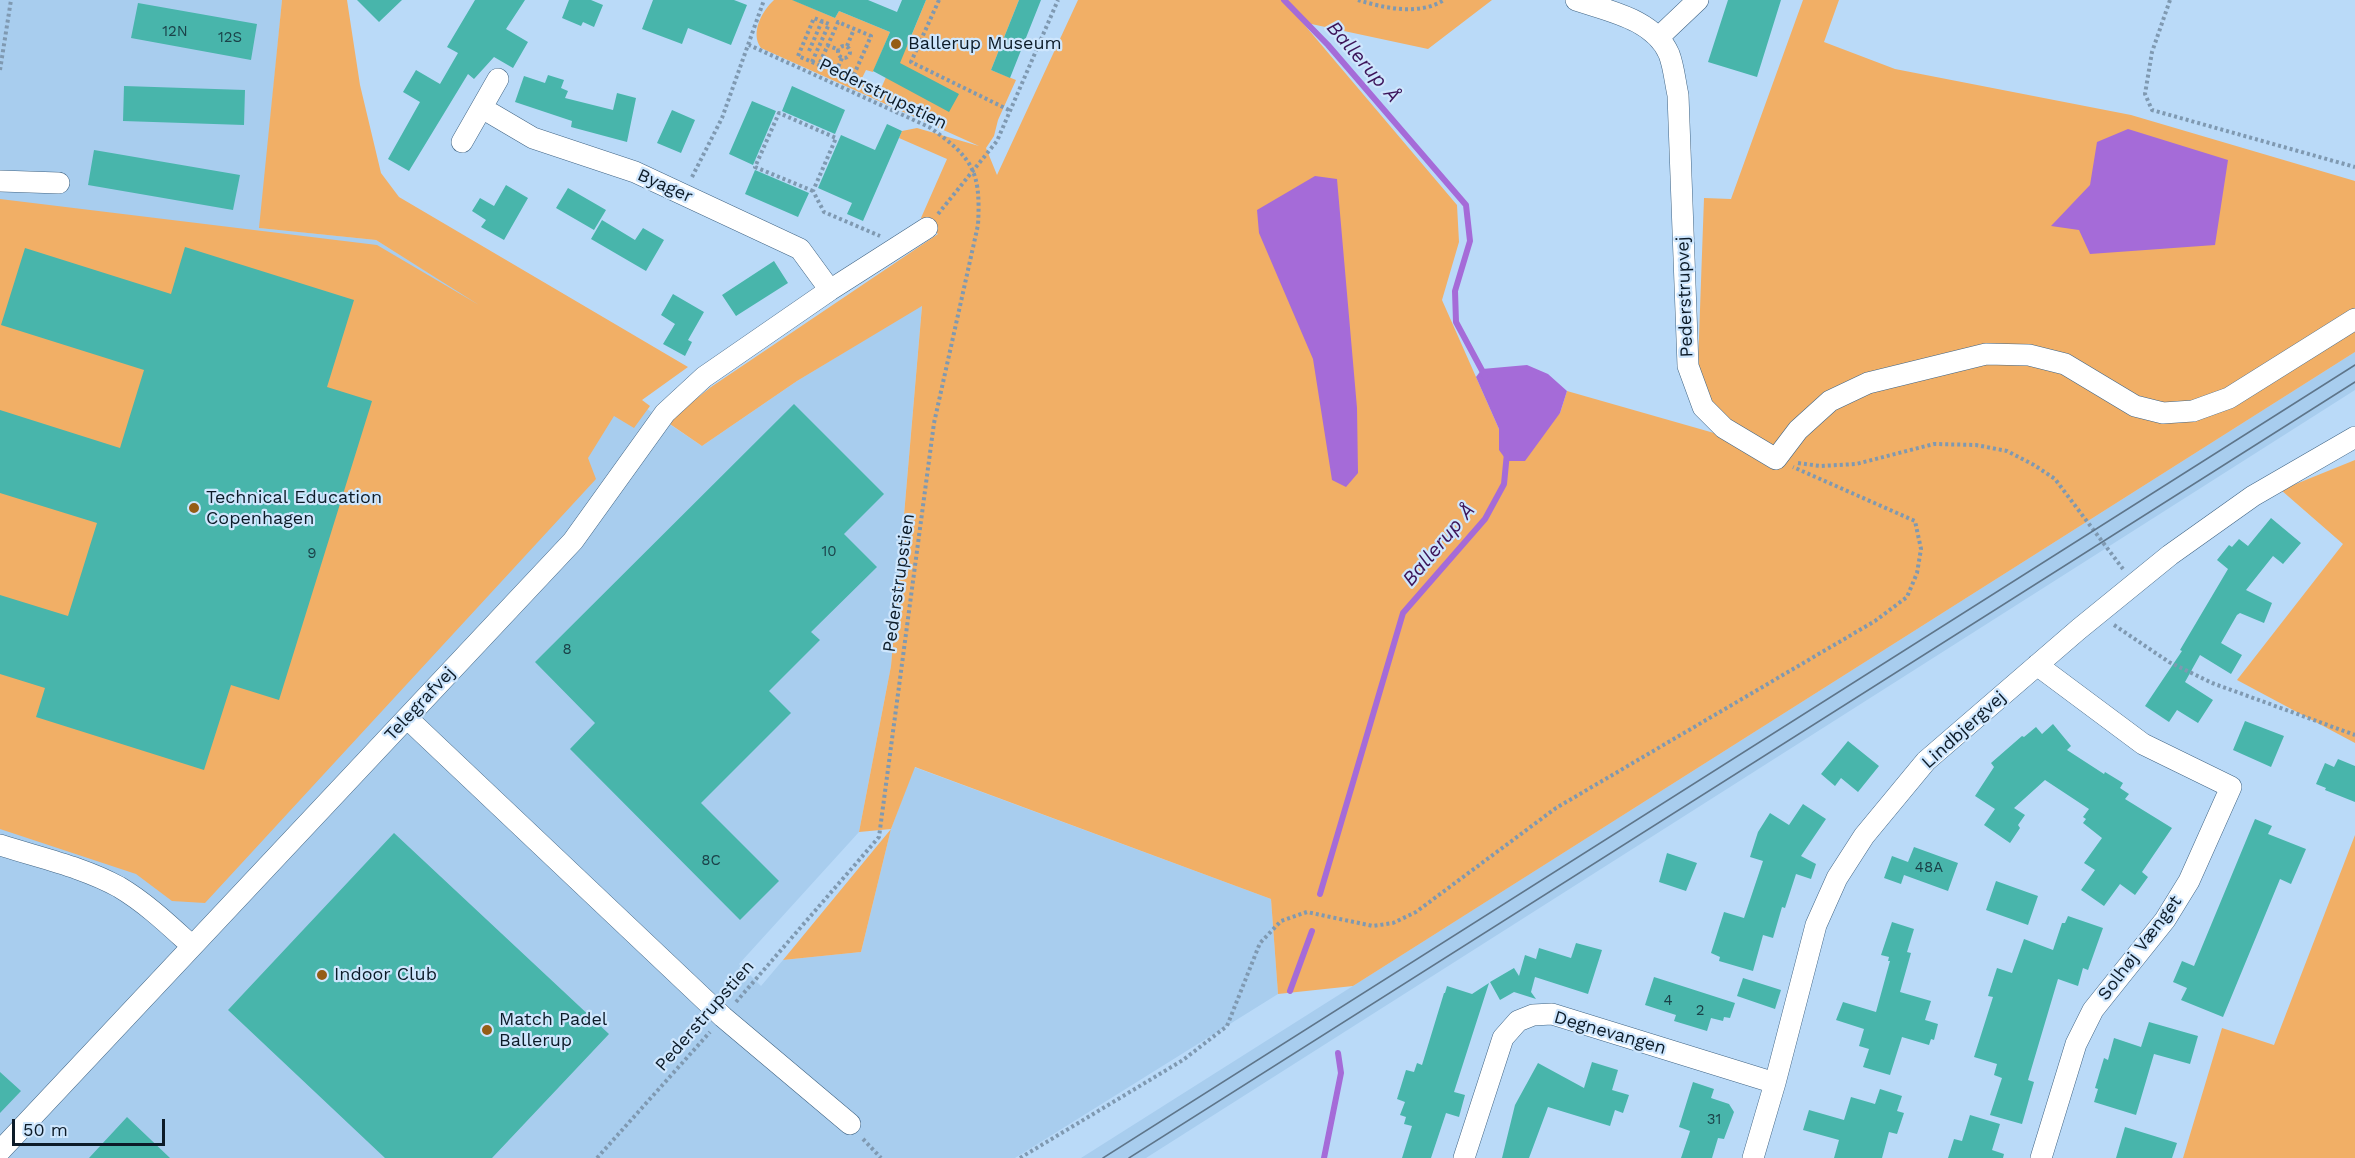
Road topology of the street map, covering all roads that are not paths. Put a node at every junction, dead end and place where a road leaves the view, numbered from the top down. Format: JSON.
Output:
{"nodes":[{"id":1,"x":1576,"y":0,"type":"edge"},
{"id":2,"x":1698,"y":0,"type":"edge"},
{"id":3,"x":1659,"y":37,"type":"junction"},
{"id":4,"x":498,"y":79,"type":"dead end"},
{"id":5,"x":482,"y":108,"type":"junction"},
{"id":6,"x":462,"y":142,"type":"dead end"},
{"id":7,"x":0,"y":181,"type":"edge"},
{"id":8,"x":59,"y":183,"type":"dead end"},
{"id":9,"x":927,"y":228,"type":"road end"},
{"id":10,"x":830,"y":290,"type":"junction"},
{"id":11,"x":2355,"y":319,"type":"edge"},
{"id":12,"x":2355,"y":437,"type":"edge"},
{"id":13,"x":2037,"y":666,"type":"junction"},
{"id":14,"x":407,"y":718,"type":"junction"},
{"id":15,"x":0,"y":846,"type":"edge"},
{"id":16,"x":192,"y":945,"type":"junction"},
{"id":17,"x":1775,"y":1083,"type":"junction"},
{"id":18,"x":850,"y":1124,"type":"road end"},
{"id":19,"x":0,"y":1150,"type":"edge"},
{"id":20,"x":1464,"y":1158,"type":"edge"},
{"id":21,"x":1753,"y":1158,"type":"edge"},
{"id":22,"x":2041,"y":1158,"type":"edge"}],
"edges":[{"from":1,"to":3,"type":"street"},
{"from":2,"to":3,"type":"street"},
{"from":3,"to":11,"type":"street","name":"Pederstrupvej"},
{"from":4,"to":5,"type":"street"},
{"from":5,"to":6,"type":"street"},
{"from":5,"to":10,"type":"street","name":"Byager"},
{"from":7,"to":8,"type":"street"},
{"from":9,"to":10,"type":"street"},
{"from":10,"to":14,"type":"street","name":"Telegrafvej"},
{"from":12,"to":13,"type":"street","name":"Lindbjergvej"},
{"from":13,"to":17,"type":"street","name":"Lindbjergvej"},
{"from":13,"to":22,"type":"street","name":"Solhøj Vænget"},
{"from":14,"to":16,"type":"street","name":"Telegrafvej"},
{"from":14,"to":18,"type":"street"},
{"from":15,"to":16,"type":"street"},
{"from":16,"to":19,"type":"street","name":"Telegrafvej"},
{"from":17,"to":20,"type":"street","name":"Degnevangen"},
{"from":17,"to":21,"type":"street","name":"Lindbjergvej"}]}
